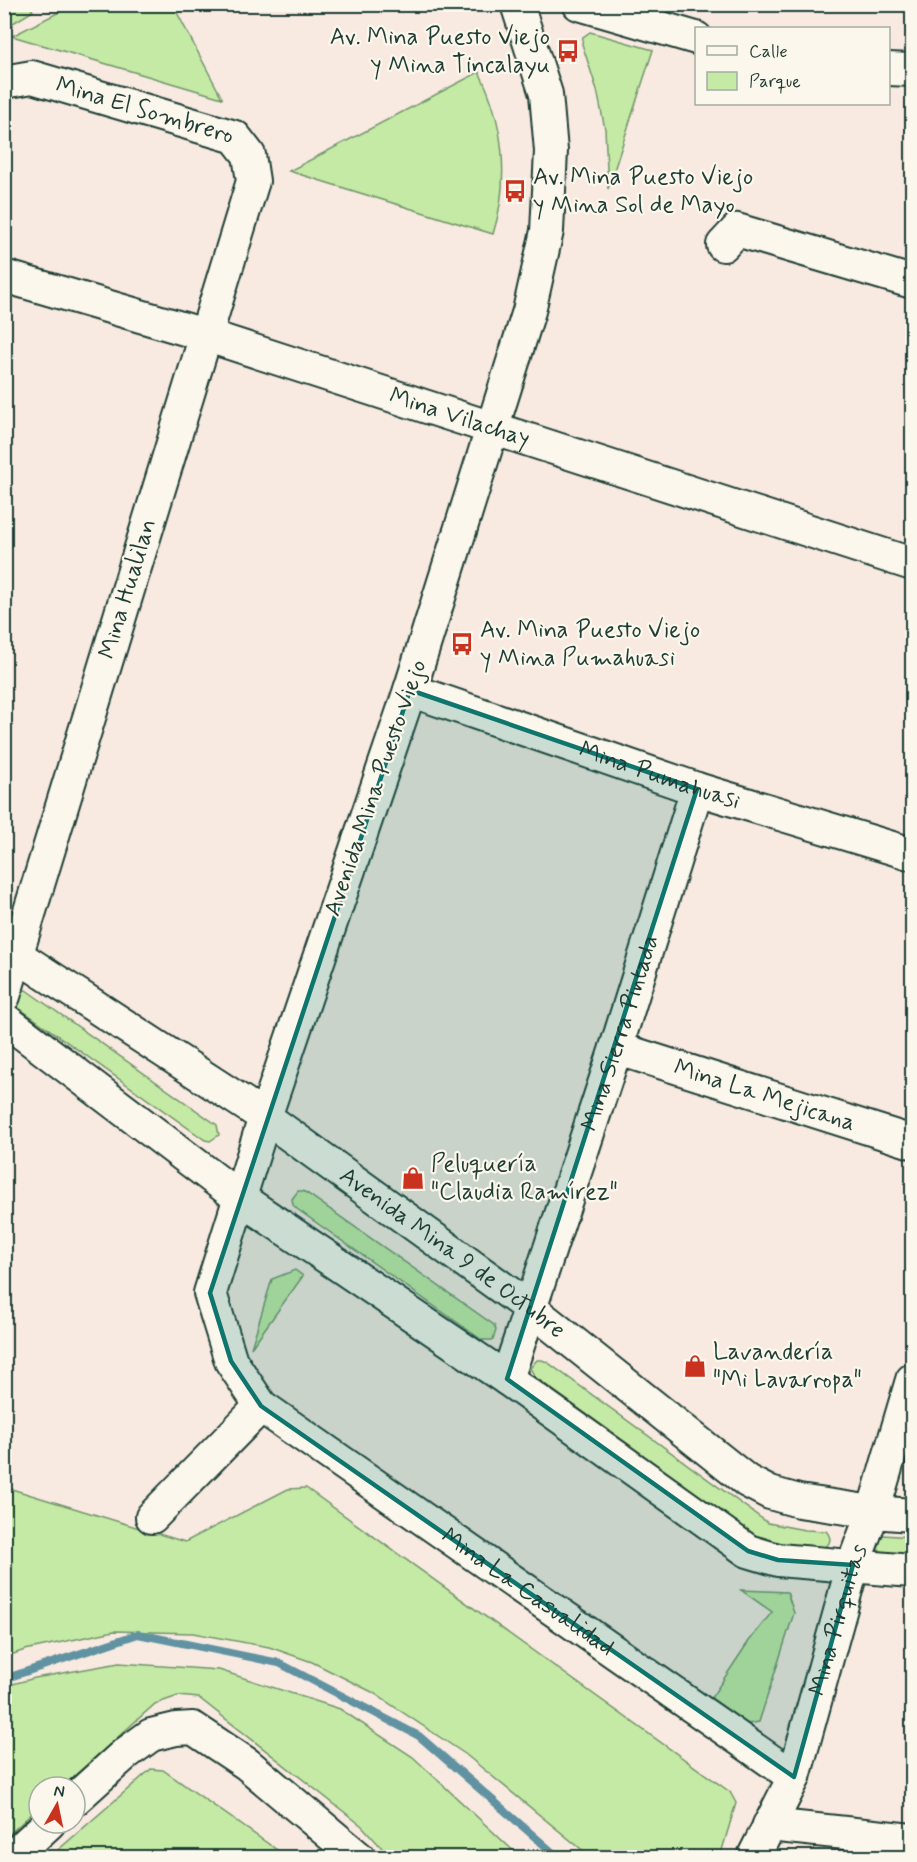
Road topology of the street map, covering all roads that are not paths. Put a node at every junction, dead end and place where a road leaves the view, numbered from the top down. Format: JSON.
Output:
{"nodes":[{"id":1,"x":517,"y":4,"type":"edge"},
{"id":2,"x":579,"y":4,"type":"edge"},
{"id":3,"x":695,"y":38,"type":"edge"},
{"id":4,"x":890,"y":69,"type":"edge"},
{"id":5,"x":912,"y":70,"type":"edge"},
{"id":6,"x":4,"y":82,"type":"edge"},
{"id":7,"x":253,"y":181,"type":"joint"},
{"id":8,"x":723,"y":245,"type":"dead end"},
{"id":9,"x":4,"y":276,"type":"edge"},
{"id":10,"x":912,"y":282,"type":"edge"},
{"id":11,"x":205,"y":335,"type":"junction"},
{"id":12,"x":492,"y":429,"type":"junction"},
{"id":13,"x":912,"y":564,"type":"edge"},
{"id":14,"x":410,"y":690,"type":"junction"},
{"id":15,"x":697,"y":789,"type":"junction"},
{"id":16,"x":912,"y":854,"type":"edge"},
{"id":17,"x":10,"y":951,"type":"edge"},
{"id":18,"x":4,"y":996,"type":"edge"},
{"id":19,"x":4,"y":1019,"type":"edge"},
{"id":20,"x":616,"y":1048,"type":"junction"},
{"id":21,"x":265,"y":1117,"type":"junction"},
{"id":22,"x":912,"y":1142,"type":"edge"},
{"id":23,"x":241,"y":1199,"type":"junction"},
{"id":24,"x":530,"y":1308,"type":"junction"},
{"id":25,"x":507,"y":1379,"type":"junction"},
{"id":26,"x":912,"y":1380,"type":"edge"},
{"id":27,"x":261,"y":1406,"type":"junction"},
{"id":28,"x":873,"y":1512,"type":"junction"},
{"id":29,"x":912,"y":1515,"type":"edge"},
{"id":30,"x":152,"y":1517,"type":"dead end"},
{"id":31,"x":853,"y":1565,"type":"junction"},
{"id":32,"x":912,"y":1571,"type":"edge"},
{"id":33,"x":794,"y":1777,"type":"junction"},
{"id":34,"x":87,"y":1788,"type":"edge"},
{"id":35,"x":770,"y":1826,"type":"junction"},
{"id":36,"x":36,"y":1835,"type":"edge"},
{"id":37,"x":912,"y":1840,"type":"edge"},
{"id":38,"x":11,"y":1857,"type":"edge"},
{"id":39,"x":359,"y":1857,"type":"edge"},
{"id":40,"x":753,"y":1857,"type":"edge"}],
"edges":[{"from":1,"to":12,"type":"street","name":"Avenida Mina Puesto Viejo"},
{"from":2,"to":3,"type":"street"},
{"from":4,"to":5,"type":"street"},
{"from":6,"to":7,"type":"street","name":"Mina El Sombrero"},
{"from":7,"to":11,"type":"street","name":"Mina Hualilan"},
{"from":8,"to":10,"type":"street"},
{"from":9,"to":11,"type":"street","name":"Mina Vilachay"},
{"from":11,"to":12,"type":"street","name":"Mina Vilachay"},
{"from":11,"to":17,"type":"street","name":"Mina Hualilan"},
{"from":12,"to":13,"type":"street","name":"Mina Vilachay"},
{"from":12,"to":14,"type":"street","name":"Avenida Mina Puesto Viejo"},
{"from":14,"to":15,"type":"street","name":"Mina Pumahuasi"},
{"from":14,"to":21,"type":"street","name":"Avenida Mina Puesto Viejo"},
{"from":15,"to":16,"type":"street","name":"Mina Pumahuasi"},
{"from":15,"to":20,"type":"street","name":"Mina Sierra Pintada"},
{"from":17,"to":18,"type":"street","name":"Mina Hualilan"},
{"from":17,"to":21,"type":"street","name":"Avenida Mina 9 de Octubre"},
{"from":19,"to":23,"type":"street"},
{"from":20,"to":22,"type":"street","name":"Mina La Mejicana"},
{"from":20,"to":24,"type":"street","name":"Mina Sierra Pintada"},
{"from":21,"to":23,"type":"street","name":"Avenida Mina Puesto Viejo"},
{"from":21,"to":24,"type":"street","name":"Avenida Mina 9 de Octubre"},
{"from":23,"to":25,"type":"street"},
{"from":23,"to":27,"type":"street","name":"Avenida Mina Puesto Viejo"},
{"from":24,"to":25,"type":"street","name":"Mina Sierra Pintada"},
{"from":24,"to":28,"type":"street","name":"Avenida Mina 9 de Octubre"},
{"from":25,"to":31,"type":"street"},
{"from":26,"to":28,"type":"street","name":"Mina Pirquitas"},
{"from":27,"to":30,"type":"street"},
{"from":27,"to":33,"type":"street","name":"Mina La Casualidad"},
{"from":28,"to":29,"type":"street","name":"Avenida Mina 9 de Octubre"},
{"from":28,"to":31,"type":"street","name":"Mina Pirquitas"},
{"from":31,"to":32,"type":"street"},
{"from":31,"to":33,"type":"street","name":"Mina Pirquitas"},
{"from":33,"to":35,"type":"street","name":"Mina Pirquitas"},
{"from":34,"to":39,"type":"street"},
{"from":35,"to":37,"type":"street"},
{"from":35,"to":40,"type":"street","name":"Mina Pirquitas"},
{"from":36,"to":38,"type":"street"}]}
